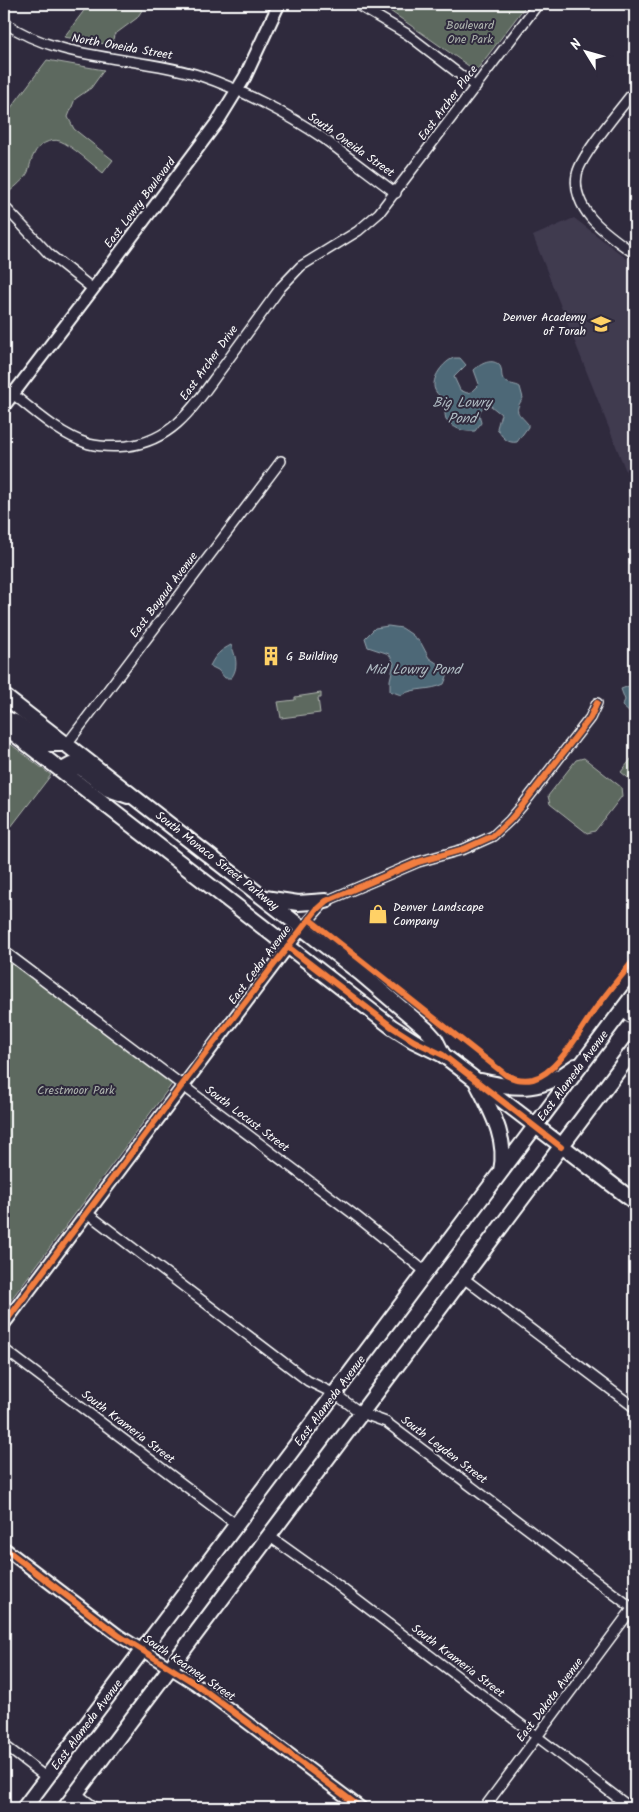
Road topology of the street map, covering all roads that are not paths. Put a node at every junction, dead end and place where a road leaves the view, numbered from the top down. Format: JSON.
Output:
{"nodes":[{"id":1,"x":279,"y":4,"type":"edge"},
{"id":2,"x":356,"y":4,"type":"edge"},
{"id":3,"x":538,"y":4,"type":"edge"},
{"id":4,"x":4,"y":22,"type":"edge"},
{"id":5,"x":476,"y":87,"type":"junction"},
{"id":6,"x":238,"y":91,"type":"junction"},
{"id":7,"x":634,"y":93,"type":"edge"},
{"id":8,"x":396,"y":193,"type":"junction"},
{"id":9,"x":4,"y":206,"type":"edge"},
{"id":10,"x":635,"y":254,"type":"edge"},
{"id":11,"x":93,"y":290,"type":"junction"},
{"id":12,"x":8,"y":391,"type":"edge"},
{"id":13,"x":4,"y":406,"type":"edge"},
{"id":14,"x":281,"y":461,"type":"dead end"},
{"id":15,"x":4,"y":696,"type":"edge"},
{"id":16,"x":597,"y":702,"type":"dead end"},
{"id":17,"x":4,"y":718,"type":"edge"},
{"id":18,"x":4,"y":726,"type":"edge"},
{"id":19,"x":67,"y":744,"type":"junction"},
{"id":20,"x":62,"y":770,"type":"junction"},
{"id":21,"x":137,"y":799,"type":"junction"},
{"id":22,"x":263,"y":898,"type":"junction"},
{"id":23,"x":326,"y":901,"type":"junction"},
{"id":24,"x":302,"y":928,"type":"junction"},
{"id":25,"x":288,"y":947,"type":"junction"},
{"id":26,"x":4,"y":951,"type":"edge"},
{"id":27,"x":635,"y":993,"type":"edge"},
{"id":28,"x":621,"y":1011,"type":"junction"},
{"id":29,"x":635,"y":1022,"type":"edge"},
{"id":30,"x":635,"y":1048,"type":"edge"},
{"id":31,"x":443,"y":1055,"type":"junction"},
{"id":32,"x":588,"y":1056,"type":"junction"},
{"id":33,"x":475,"y":1080,"type":"junction"},
{"id":34,"x":182,"y":1086,"type":"junction"},
{"id":35,"x":535,"y":1126,"type":"junction"},
{"id":36,"x":561,"y":1147,"type":"junction"},
{"id":37,"x":501,"y":1172,"type":"junction"},
{"id":38,"x":635,"y":1202,"type":"edge"},
{"id":39,"x":87,"y":1213,"type":"junction"},
{"id":40,"x":427,"y":1272,"type":"junction"},
{"id":41,"x":462,"y":1277,"type":"junction"},
{"id":42,"x":4,"y":1324,"type":"edge"},
{"id":43,"x":4,"y":1348,"type":"edge"},
{"id":44,"x":335,"y":1394,"type":"junction"},
{"id":45,"x":635,"y":1408,"type":"edge"},
{"id":46,"x":361,"y":1413,"type":"junction"},
{"id":47,"x":237,"y":1525,"type":"junction"},
{"id":48,"x":269,"y":1536,"type":"junction"},
{"id":49,"x":4,"y":1548,"type":"edge"},
{"id":50,"x":635,"y":1608,"type":"edge"},
{"id":51,"x":143,"y":1650,"type":"junction"},
{"id":52,"x":170,"y":1667,"type":"junction"},
{"id":53,"x":537,"y":1737,"type":"junction"},
{"id":54,"x":4,"y":1745,"type":"edge"},
{"id":55,"x":47,"y":1778,"type":"junction"},
{"id":56,"x":76,"y":1793,"type":"junction"},
{"id":57,"x":24,"y":1808,"type":"edge"},
{"id":58,"x":65,"y":1808,"type":"edge"},
{"id":59,"x":96,"y":1808,"type":"edge"},
{"id":60,"x":362,"y":1808,"type":"edge"},
{"id":61,"x":484,"y":1808,"type":"edge"},
{"id":62,"x":632,"y":1808,"type":"edge"}],
"edges":[{"from":1,"to":6,"type":"street","name":"East Lowry Boulevard"},
{"from":2,"to":5,"type":"street"},
{"from":3,"to":5,"type":"street","name":"East Archer Place"},
{"from":4,"to":6,"type":"street","name":"North Oneida Street"},
{"from":5,"to":8,"type":"street","name":"East Archer Place"},
{"from":6,"to":8,"type":"street","name":"South Oneida Street"},
{"from":6,"to":11,"type":"street","name":"East Lowry Boulevard"},
{"from":7,"to":10,"type":"street"},
{"from":8,"to":12,"type":"street","name":"East Archer Drive"},
{"from":9,"to":11,"type":"street"},
{"from":11,"to":12,"type":"street","name":"East Lowry Boulevard"},
{"from":12,"to":13,"type":"street","name":"East Lowry Boulevard"},
{"from":14,"to":19,"type":"street","name":"East Bayaud Avenue"},
{"from":15,"to":19,"type":"main road","name":"South Monaco Street Parkway"},
{"from":16,"to":23,"type":"street","name":"East Cedar Avenue"},
{"from":17,"to":19,"type":"main road"},
{"from":18,"to":20,"type":"main road","name":"South Monaco Street Parkway"},
{"from":19,"to":21,"type":"main road","name":"South Monaco Street Parkway"},
{"from":20,"to":21,"type":"main road"},
{"from":20,"to":25,"type":"main road","name":"South Monaco Street Parkway"},
{"from":21,"to":22,"type":"main road","name":"South Monaco Street Parkway"},
{"from":22,"to":23,"type":"main road"},
{"from":22,"to":24,"type":"main road","name":"South Monaco Street Parkway"},
{"from":23,"to":24,"type":"street","name":"East Cedar Avenue"},
{"from":24,"to":25,"type":"street","name":"East Cedar Avenue"},
{"from":24,"to":31,"type":"main road","name":"South Monaco Street Parkway"},
{"from":25,"to":31,"type":"main road","name":"South Monaco Street Parkway"},
{"from":25,"to":34,"type":"street","name":"East Cedar Avenue"},
{"from":26,"to":34,"type":"street","name":"South Locust Street"},
{"from":27,"to":28,"type":"main road","name":"East Alameda Avenue"},
{"from":28,"to":29,"type":"street"},
{"from":28,"to":32,"type":"main road","name":"East Alameda Avenue"},
{"from":30,"to":36,"type":"main road"},
{"from":31,"to":33,"type":"main road","name":"South Monaco Street Parkway"},
{"from":32,"to":33,"type":"main road"},
{"from":32,"to":35,"type":"main road","name":"East Alameda Avenue"},
{"from":33,"to":35,"type":"main road","name":"South Monaco Street Parkway"},
{"from":33,"to":37,"type":"main road"},
{"from":34,"to":39,"type":"street","name":"East Cedar Avenue"},
{"from":34,"to":40,"type":"street","name":"South Locust Street"},
{"from":35,"to":36,"type":"main road","name":"South Monaco Street Parkway"},
{"from":35,"to":37,"type":"main road","name":"East Alameda Avenue"},
{"from":36,"to":38,"type":"main road","name":"South Monaco Street Parkway"},
{"from":36,"to":41,"type":"main road"},
{"from":37,"to":40,"type":"main road","name":"East Alameda Avenue"},
{"from":39,"to":42,"type":"street","name":"East Cedar Avenue"},
{"from":39,"to":44,"type":"street","name":"South Leyden Street"},
{"from":40,"to":44,"type":"main road","name":"East Alameda Avenue"},
{"from":41,"to":45,"type":"street"},
{"from":41,"to":46,"type":"main road"},
{"from":43,"to":47,"type":"street","name":"South Krameria Street"},
{"from":44,"to":46,"type":"street","name":"South Leyden Street"},
{"from":44,"to":47,"type":"main road","name":"East Alameda Avenue"},
{"from":46,"to":48,"type":"main road"},
{"from":46,"to":50,"type":"street","name":"South Leyden Street"},
{"from":47,"to":51,"type":"main road","name":"East Alameda Avenue"},
{"from":48,"to":52,"type":"main road"},
{"from":48,"to":53,"type":"street","name":"South Krameria Street"},
{"from":49,"to":51,"type":"street","name":"South Kearney Street"},
{"from":50,"to":53,"type":"street","name":"East Dakota Avenue"},
{"from":51,"to":52,"type":"street","name":"South Kearney Street"},
{"from":51,"to":55,"type":"main road","name":"East Alameda Avenue"},
{"from":52,"to":56,"type":"main road"},
{"from":52,"to":60,"type":"street","name":"South Kearney Street"},
{"from":53,"to":61,"type":"street","name":"East Dakota Avenue"},
{"from":53,"to":62,"type":"street","name":"South Krameria Street"},
{"from":54,"to":55,"type":"street"},
{"from":55,"to":57,"type":"main road","name":"East Alameda Avenue"},
{"from":56,"to":58,"type":"main road"},
{"from":56,"to":59,"type":"street"}]}
